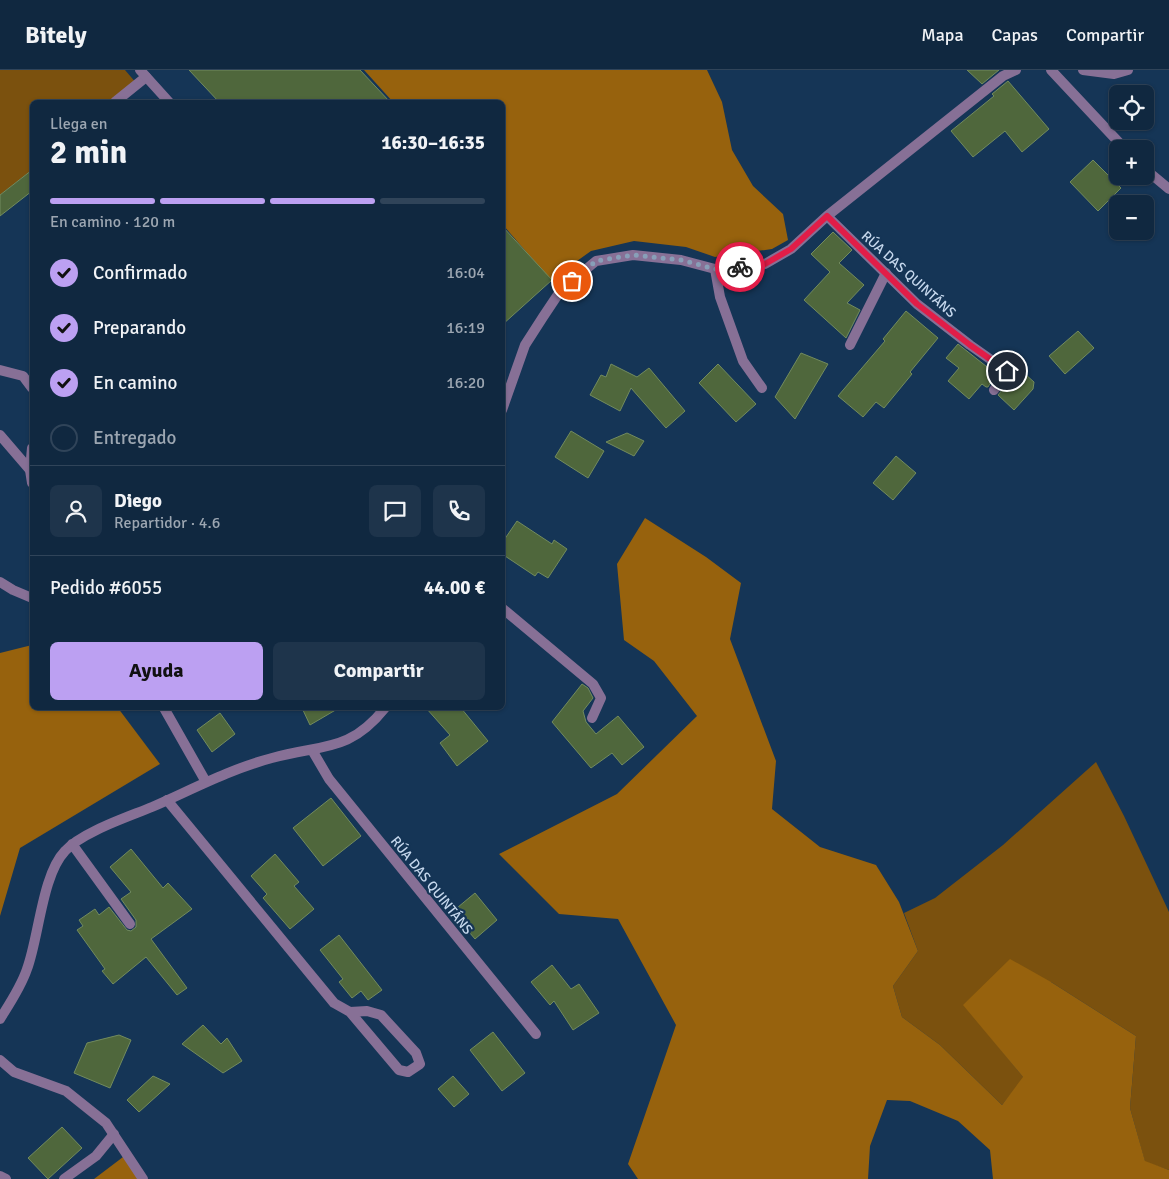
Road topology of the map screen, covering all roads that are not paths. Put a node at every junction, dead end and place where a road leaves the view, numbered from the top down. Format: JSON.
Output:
{"nodes":[{"id":1,"x":1016,"y":70,"type":"edge"},
{"id":2,"x":1051,"y":70,"type":"edge"},
{"id":3,"x":1083,"y":70,"type":"edge"},
{"id":4,"x":1128,"y":70,"type":"edge"},
{"id":5,"x":143,"y":73,"type":"edge"},
{"id":6,"x":117,"y":100,"type":"edge"},
{"id":7,"x":167,"y":100,"type":"edge"},
{"id":8,"x":1117,"y":140,"type":"edge"},
{"id":9,"x":1154,"y":176,"type":"edge"},
{"id":10,"x":1169,"y":189,"type":"edge"},
{"id":11,"x":827,"y":216,"type":"junction"},
{"id":12,"x":715,"y":269,"type":"junction"},
{"id":13,"x":886,"y":273,"type":"junction"},
{"id":14,"x":850,"y":345,"type":"dead end"},
{"id":15,"x":0,"y":370,"type":"edge"},
{"id":16,"x":30,"y":385,"type":"edge"},
{"id":17,"x":762,"y":388,"type":"dead end"},
{"id":18,"x":994,"y":390,"type":"dead end"},
{"id":19,"x":505,"y":402,"type":"edge"},
{"id":20,"x":0,"y":435,"type":"edge"},
{"id":21,"x":30,"y":468,"type":"edge"},
{"id":22,"x":0,"y":582,"type":"edge"},
{"id":23,"x":30,"y":597,"type":"edge"},
{"id":24,"x":505,"y":611,"type":"edge"},
{"id":25,"x":165,"y":710,"type":"edge"},
{"id":26,"x":383,"y":710,"type":"edge"},
{"id":27,"x":592,"y":718,"type":"dead end"},
{"id":28,"x":312,"y":750,"type":"junction"},
{"id":29,"x":206,"y":782,"type":"junction"},
{"id":30,"x":167,"y":800,"type":"junction"},
{"id":31,"x":72,"y":844,"type":"junction"},
{"id":32,"x":130,"y":924,"type":"dead end"},
{"id":33,"x":350,"y":1012,"type":"junction"},
{"id":34,"x":0,"y":1019,"type":"edge"},
{"id":35,"x":536,"y":1034,"type":"dead end"},
{"id":36,"x":0,"y":1060,"type":"edge"},
{"id":37,"x":114,"y":1134,"type":"junction"},
{"id":38,"x":0,"y":1176,"type":"edge"},
{"id":39,"x":6,"y":1179,"type":"edge"},
{"id":40,"x":64,"y":1179,"type":"edge"},
{"id":41,"x":143,"y":1179,"type":"edge"}],
"edges":[{"from":1,"to":11,"type":"street"},
{"from":2,"to":8,"type":"street"},
{"from":3,"to":4,"type":"street"},
{"from":5,"to":6,"type":"street"},
{"from":5,"to":7,"type":"street"},
{"from":9,"to":10,"type":"street"},
{"from":11,"to":12,"type":"street"},
{"from":11,"to":13,"type":"street","name":"RÚA DAS QUINTÁNS"},
{"from":12,"to":17,"type":"street"},
{"from":12,"to":19,"type":"street"},
{"from":13,"to":14,"type":"street"},
{"from":13,"to":18,"type":"street","name":"RÚA DAS QUINTÁNS"},
{"from":15,"to":16,"type":"street"},
{"from":20,"to":21,"type":"street"},
{"from":22,"to":23,"type":"street"},
{"from":24,"to":27,"type":"street"},
{"from":25,"to":29,"type":"street"},
{"from":26,"to":28,"type":"street"},
{"from":28,"to":29,"type":"street"},
{"from":28,"to":35,"type":"street","name":"RÚA DAS QUINTÁNS"},
{"from":29,"to":30,"type":"street"},
{"from":30,"to":31,"type":"street"},
{"from":30,"to":33,"type":"street"},
{"from":31,"to":32,"type":"street"},
{"from":31,"to":34,"type":"street"},
{"from":33,"to":33,"type":"street"},
{"from":36,"to":37,"type":"street"},
{"from":37,"to":40,"type":"street"},
{"from":37,"to":41,"type":"street"},
{"from":38,"to":39,"type":"street"}]}
